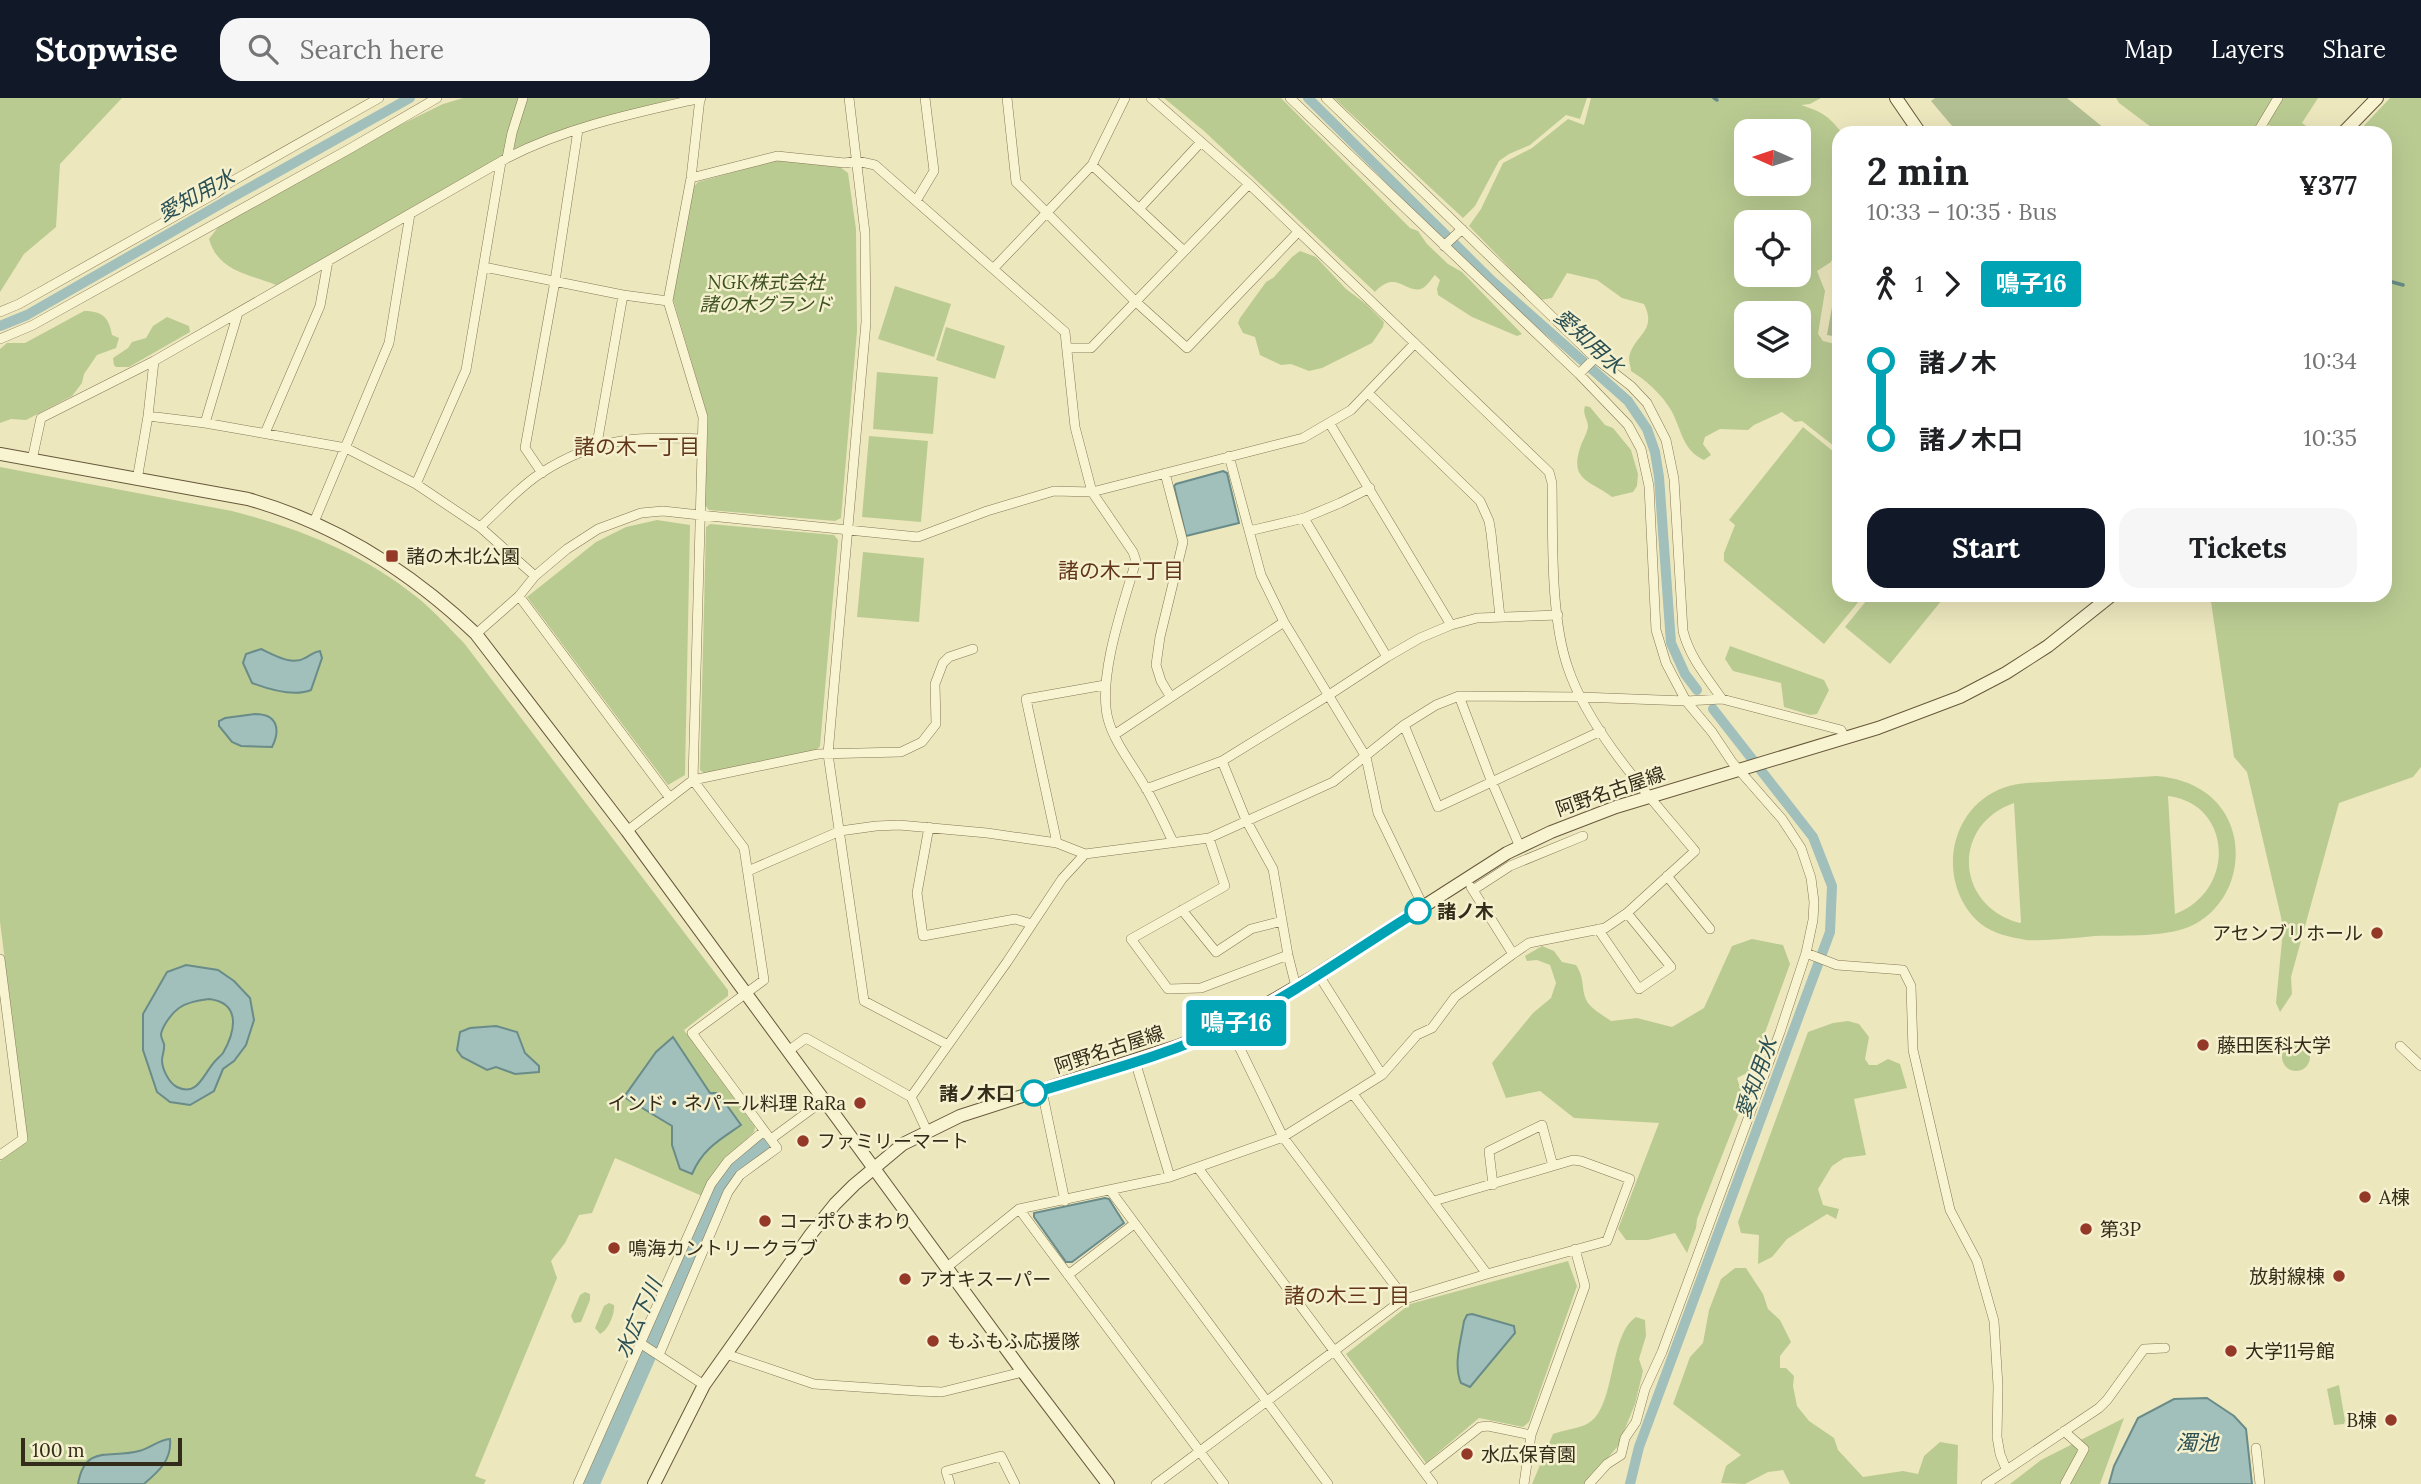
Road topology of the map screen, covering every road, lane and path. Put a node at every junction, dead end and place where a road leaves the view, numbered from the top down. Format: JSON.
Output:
{"nodes":[{"id":1,"x":379,"y":98,"type":"edge"},
{"id":2,"x":437,"y":98,"type":"edge"},
{"id":3,"x":523,"y":98,"type":"edge"},
{"id":4,"x":701,"y":98,"type":"edge"},
{"id":5,"x":849,"y":98,"type":"edge"},
{"id":6,"x":925,"y":98,"type":"edge"},
{"id":7,"x":1007,"y":98,"type":"edge"},
{"id":8,"x":1125,"y":98,"type":"edge"},
{"id":9,"x":1151,"y":98,"type":"edge"},
{"id":10,"x":1290,"y":98,"type":"edge"},
{"id":11,"x":1326,"y":98,"type":"edge"},
{"id":12,"x":1896,"y":98,"type":"edge"},
{"id":13,"x":2278,"y":98,"type":"edge"},
{"id":14,"x":2377,"y":98,"type":"edge"},
{"id":15,"x":1915,"y":126,"type":"edge"},
{"id":16,"x":2261,"y":126,"type":"edge"},
{"id":17,"x":2350,"y":126,"type":"edge"},
{"id":18,"x":578,"y":130,"type":"junction"},
{"id":19,"x":1201,"y":142,"type":"junction"},
{"id":20,"x":504,"y":160,"type":"junction"},
{"id":21,"x":857,"y":161,"type":"junction"},
{"id":22,"x":1092,"y":165,"type":"junction"},
{"id":23,"x":691,"y":178,"type":"junction"},
{"id":24,"x":1249,"y":184,"type":"junction"},
{"id":25,"x":916,"y":201,"type":"junction"},
{"id":26,"x":1139,"y":209,"type":"junction"},
{"id":27,"x":1047,"y":213,"type":"junction"},
{"id":28,"x":410,"y":214,"type":"junction"},
{"id":29,"x":1461,"y":230,"type":"junction"},
{"id":30,"x":1298,"y":232,"type":"junction"},
{"id":31,"x":1446,"y":244,"type":"junction"},
{"id":32,"x":1184,"y":251,"type":"junction"},
{"id":33,"x":328,"y":261,"type":"junction"},
{"id":34,"x":484,"y":267,"type":"junction"},
{"id":35,"x":994,"y":268,"type":"junction"},
{"id":36,"x":555,"y":281,"type":"junction"},
{"id":37,"x":623,"y":295,"type":"junction"},
{"id":38,"x":668,"y":301,"type":"junction"},
{"id":39,"x":1135,"y":302,"type":"junction"},
{"id":40,"x":0,"y":312,"type":"edge"},
{"id":41,"x":238,"y":313,"type":"junction"},
{"id":42,"x":0,"y":339,"type":"edge"},
{"id":43,"x":1415,"y":343,"type":"junction"},
{"id":44,"x":1067,"y":348,"type":"junction"},
{"id":45,"x":1594,"y":359,"type":"junction"},
{"id":46,"x":154,"y":361,"type":"junction"},
{"id":47,"x":1580,"y":373,"type":"junction"},
{"id":48,"x":1368,"y":393,"type":"junction"},
{"id":49,"x":148,"y":415,"type":"junction"},
{"id":50,"x":205,"y":423,"type":"junction"},
{"id":51,"x":1330,"y":424,"type":"junction"},
{"id":52,"x":265,"y":433,"type":"junction"},
{"id":53,"x":702,"y":439,"type":"junction"},
{"id":54,"x":599,"y":444,"type":"junction"},
{"id":55,"x":346,"y":448,"type":"junction"},
{"id":56,"x":0,"y":454,"type":"edge"},
{"id":57,"x":1229,"y":456,"type":"junction"},
{"id":58,"x":32,"y":460,"type":"junction"},
{"id":59,"x":542,"y":472,"type":"junction"},
{"id":60,"x":1165,"y":473,"type":"junction"},
{"id":61,"x":136,"y":480,"type":"junction"},
{"id":62,"x":416,"y":484,"type":"junction"},
{"id":63,"x":1370,"y":488,"type":"junction"},
{"id":64,"x":1092,"y":492,"type":"junction"},
{"id":65,"x":700,"y":514,"type":"junction"},
{"id":66,"x":1304,"y":518,"type":"junction"},
{"id":67,"x":314,"y":522,"type":"junction"},
{"id":68,"x":481,"y":527,"type":"junction"},
{"id":69,"x":848,"y":529,"type":"junction"},
{"id":70,"x":1249,"y":531,"type":"junction"},
{"id":71,"x":535,"y":576,"type":"junction"},
{"id":72,"x":519,"y":596,"type":"junction"},
{"id":73,"x":2103,"y":602,"type":"edge"},
{"id":74,"x":1558,"y":615,"type":"junction"},
{"id":75,"x":1500,"y":617,"type":"junction"},
{"id":76,"x":1284,"y":622,"type":"junction"},
{"id":77,"x":1451,"y":625,"type":"junction"},
{"id":78,"x":476,"y":634,"type":"junction"},
{"id":79,"x":973,"y":649,"type":"dead end"},
{"id":80,"x":1387,"y":657,"type":"junction"},
{"id":81,"x":1105,"y":685,"type":"junction"},
{"id":82,"x":1329,"y":695,"type":"junction"},
{"id":83,"x":1170,"y":696,"type":"junction"},
{"id":84,"x":1460,"y":696,"type":"junction"},
{"id":85,"x":1581,"y":697,"type":"junction"},
{"id":86,"x":1722,"y":699,"type":"junction"},
{"id":87,"x":1686,"y":701,"type":"junction"},
{"id":88,"x":1404,"y":725,"type":"junction"},
{"id":89,"x":1601,"y":731,"type":"junction"},
{"id":90,"x":1114,"y":734,"type":"junction"},
{"id":91,"x":1845,"y":738,"type":"junction"},
{"id":92,"x":828,"y":754,"type":"junction"},
{"id":93,"x":1366,"y":757,"type":"junction"},
{"id":94,"x":1222,"y":761,"type":"junction"},
{"id":95,"x":1741,"y":769,"type":"junction"},
{"id":96,"x":693,"y":780,"type":"junction"},
{"id":97,"x":1491,"y":780,"type":"junction"},
{"id":98,"x":1146,"y":789,"type":"junction"},
{"id":99,"x":1650,"y":797,"type":"junction"},
{"id":100,"x":670,"y":798,"type":"junction"},
{"id":101,"x":1246,"y":820,"type":"junction"},
{"id":102,"x":929,"y":827,"type":"junction"},
{"id":103,"x":627,"y":831,"type":"junction"},
{"id":104,"x":840,"y":831,"type":"junction"},
{"id":105,"x":1583,"y":836,"type":"dead end"},
{"id":106,"x":1209,"y":838,"type":"junction"},
{"id":107,"x":1174,"y":842,"type":"junction"},
{"id":108,"x":1057,"y":843,"type":"junction"},
{"id":109,"x":1520,"y":846,"type":"junction"},
{"id":110,"x":1085,"y":854,"type":"junction"},
{"id":111,"x":748,"y":871,"type":"junction"},
{"id":112,"x":1667,"y":876,"type":"junction"},
{"id":113,"x":1470,"y":885,"type":"junction"},
{"id":114,"x":1424,"y":908,"type":"junction"},
{"id":115,"x":1182,"y":910,"type":"junction"},
{"id":116,"x":1627,"y":913,"type":"junction"},
{"id":117,"x":1282,"y":921,"type":"junction"},
{"id":118,"x":1032,"y":924,"type":"junction"},
{"id":119,"x":1598,"y":929,"type":"junction"},
{"id":120,"x":1710,"y":929,"type":"dead end"},
{"id":121,"x":1513,"y":954,"type":"junction"},
{"id":122,"x":1808,"y":954,"type":"junction"},
{"id":123,"x":1288,"y":956,"type":"junction"},
{"id":124,"x":0,"y":959,"type":"edge"},
{"id":125,"x":1,"y":974,"type":"edge"},
{"id":126,"x":1318,"y":974,"type":"junction"},
{"id":127,"x":1296,"y":987,"type":"junction"},
{"id":128,"x":745,"y":992,"type":"junction"},
{"id":129,"x":1229,"y":1026,"type":"junction"},
{"id":130,"x":948,"y":1045,"type":"junction"},
{"id":131,"x":2400,"y":1046,"type":"dead end"},
{"id":132,"x":788,"y":1051,"type":"junction"},
{"id":133,"x":1136,"y":1061,"type":"junction"},
{"id":134,"x":2421,"y":1066,"type":"edge"},
{"id":135,"x":1382,"y":1075,"type":"junction"},
{"id":136,"x":1042,"y":1091,"type":"junction"},
{"id":137,"x":1353,"y":1094,"type":"junction"},
{"id":138,"x":911,"y":1097,"type":"junction"},
{"id":139,"x":824,"y":1100,"type":"junction"},
{"id":140,"x":927,"y":1131,"type":"junction"},
{"id":141,"x":767,"y":1135,"type":"junction"},
{"id":142,"x":1283,"y":1137,"type":"junction"},
{"id":143,"x":0,"y":1155,"type":"edge"},
{"id":144,"x":1553,"y":1166,"type":"junction"},
{"id":145,"x":873,"y":1167,"type":"junction"},
{"id":146,"x":1198,"y":1168,"type":"junction"},
{"id":147,"x":1170,"y":1177,"type":"junction"},
{"id":148,"x":1493,"y":1185,"type":"junction"},
{"id":149,"x":1110,"y":1191,"type":"junction"},
{"id":150,"x":1065,"y":1200,"type":"junction"},
{"id":151,"x":1433,"y":1201,"type":"junction"},
{"id":152,"x":1019,"y":1209,"type":"junction"},
{"id":153,"x":1134,"y":1224,"type":"junction"},
{"id":154,"x":1575,"y":1249,"type":"junction"},
{"id":155,"x":946,"y":1268,"type":"junction"},
{"id":156,"x":1488,"y":1274,"type":"junction"},
{"id":157,"x":1068,"y":1275,"type":"junction"},
{"id":158,"x":1405,"y":1299,"type":"junction"},
{"id":159,"x":642,"y":1344,"type":"junction"},
{"id":160,"x":2165,"y":1348,"type":"dead end"},
{"id":161,"x":1334,"y":1351,"type":"junction"},
{"id":162,"x":658,"y":1354,"type":"junction"},
{"id":163,"x":726,"y":1354,"type":"junction"},
{"id":164,"x":1023,"y":1372,"type":"junction"},
{"id":165,"x":704,"y":1385,"type":"junction"},
{"id":166,"x":1267,"y":1402,"type":"junction"},
{"id":167,"x":2064,"y":1432,"type":"junction"},
{"id":168,"x":1531,"y":1434,"type":"junction"},
{"id":169,"x":2256,"y":1448,"type":"dead end"},
{"id":170,"x":1199,"y":1451,"type":"junction"},
{"id":171,"x":2006,"y":1469,"type":"junction"},
{"id":172,"x":1424,"y":1471,"type":"junction"},
{"id":173,"x":579,"y":1484,"type":"edge"},
{"id":174,"x":654,"y":1484,"type":"edge"},
{"id":175,"x":950,"y":1484,"type":"edge"},
{"id":176,"x":1015,"y":1484,"type":"edge"},
{"id":177,"x":1108,"y":1484,"type":"edge"},
{"id":178,"x":1156,"y":1484,"type":"edge"},
{"id":179,"x":1224,"y":1484,"type":"edge"},
{"id":180,"x":1328,"y":1484,"type":"edge"},
{"id":181,"x":1433,"y":1484,"type":"edge"},
{"id":182,"x":1524,"y":1484,"type":"edge"},
{"id":183,"x":1589,"y":1484,"type":"edge"},
{"id":184,"x":1986,"y":1484,"type":"edge"},
{"id":185,"x":2065,"y":1484,"type":"edge"},
{"id":186,"x":2260,"y":1484,"type":"edge"}],
"edges":[{"from":1,"to":40,"type":"street"},
{"from":2,"to":42,"type":"street"},
{"from":3,"to":20,"type":"street"},
{"from":4,"to":18,"type":"street"},
{"from":4,"to":23,"type":"street"},
{"from":5,"to":21,"type":"street"},
{"from":6,"to":25,"type":"street"},
{"from":7,"to":27,"type":"street"},
{"from":8,"to":22,"type":"street"},
{"from":9,"to":19,"type":"street"},
{"from":10,"to":31,"type":"street"},
{"from":11,"to":29,"type":"street"},
{"from":12,"to":15,"type":"main road"},
{"from":13,"to":16,"type":"street"},
{"from":14,"to":17,"type":"main road"},
{"from":18,"to":20,"type":"street"},
{"from":18,"to":36,"type":"street"},
{"from":19,"to":24,"type":"street"},
{"from":19,"to":26,"type":"street"},
{"from":20,"to":28,"type":"street"},
{"from":20,"to":34,"type":"street"},
{"from":21,"to":23,"type":"street"},
{"from":21,"to":25,"type":"street"},
{"from":21,"to":69,"type":"street"},
{"from":22,"to":26,"type":"street"},
{"from":22,"to":27,"type":"street"},
{"from":23,"to":38,"type":"street"},
{"from":24,"to":30,"type":"street"},
{"from":24,"to":32,"type":"street"},
{"from":25,"to":35,"type":"street"},
{"from":26,"to":32,"type":"street"},
{"from":27,"to":35,"type":"street"},
{"from":27,"to":39,"type":"street"},
{"from":28,"to":33,"type":"street"},
{"from":28,"to":55,"type":"street"},
{"from":29,"to":31,"type":"street"},
{"from":29,"to":45,"type":"street"},
{"from":30,"to":39,"type":"street"},
{"from":30,"to":43,"type":"street"},
{"from":31,"to":47,"type":"street"},
{"from":32,"to":39,"type":"street"},
{"from":33,"to":41,"type":"street"},
{"from":33,"to":52,"type":"street"},
{"from":34,"to":36,"type":"street"},
{"from":34,"to":62,"type":"street"},
{"from":35,"to":44,"type":"street"},
{"from":36,"to":37,"type":"street"},
{"from":36,"to":59,"type":"street"},
{"from":37,"to":38,"type":"street"},
{"from":37,"to":54,"type":"street"},
{"from":38,"to":53,"type":"street"},
{"from":39,"to":44,"type":"street"},
{"from":41,"to":46,"type":"street"},
{"from":41,"to":50,"type":"street"},
{"from":43,"to":48,"type":"street"},
{"from":43,"to":74,"type":"street"},
{"from":44,"to":64,"type":"street"},
{"from":45,"to":47,"type":"street"},
{"from":45,"to":86,"type":"street"},
{"from":46,"to":49,"type":"street"},
{"from":46,"to":58,"type":"street"},
{"from":47,"to":87,"type":"street"},
{"from":48,"to":51,"type":"street"},
{"from":48,"to":75,"type":"street"},
{"from":49,"to":50,"type":"street"},
{"from":49,"to":61,"type":"street"},
{"from":50,"to":52,"type":"street"},
{"from":51,"to":57,"type":"street"},
{"from":51,"to":63,"type":"street"},
{"from":52,"to":55,"type":"street"},
{"from":53,"to":54,"type":"street"},
{"from":53,"to":65,"type":"street"},
{"from":54,"to":59,"type":"street"},
{"from":55,"to":62,"type":"street"},
{"from":55,"to":67,"type":"street"},
{"from":56,"to":58,"type":"main road"},
{"from":57,"to":60,"type":"street"},
{"from":57,"to":70,"type":"street"},
{"from":58,"to":61,"type":"main road"},
{"from":59,"to":68,"type":"street"},
{"from":60,"to":64,"type":"street"},
{"from":60,"to":83,"type":"street"},
{"from":61,"to":67,"type":"main road"},
{"from":62,"to":68,"type":"street"},
{"from":63,"to":66,"type":"street"},
{"from":63,"to":77,"type":"street"},
{"from":64,"to":69,"type":"street"},
{"from":64,"to":81,"type":"street"},
{"from":65,"to":69,"type":"street"},
{"from":65,"to":71,"type":"street"},
{"from":65,"to":96,"type":"street"},
{"from":66,"to":70,"type":"street"},
{"from":66,"to":80,"type":"street"},
{"from":67,"to":78,"type":"main road"},
{"from":68,"to":71,"type":"street"},
{"from":69,"to":92,"type":"street"},
{"from":70,"to":76,"type":"street"},
{"from":71,"to":72,"type":"street"},
{"from":72,"to":78,"type":"street"},
{"from":72,"to":100,"type":"street"},
{"from":73,"to":91,"type":"main road","name":"阿野名古屋線"},
{"from":74,"to":75,"type":"street"},
{"from":74,"to":85,"type":"street"},
{"from":75,"to":77,"type":"street"},
{"from":76,"to":82,"type":"street"},
{"from":76,"to":83,"type":"street"},
{"from":77,"to":80,"type":"street"},
{"from":78,"to":103,"type":"main road"},
{"from":79,"to":92,"type":"street"},
{"from":80,"to":82,"type":"street"},
{"from":81,"to":90,"type":"street"},
{"from":81,"to":108,"type":"street"},
{"from":82,"to":93,"type":"street"},
{"from":82,"to":94,"type":"street"},
{"from":83,"to":90,"type":"street"},
{"from":84,"to":85,"type":"street"},
{"from":84,"to":88,"type":"street"},
{"from":84,"to":97,"type":"street"},
{"from":85,"to":87,"type":"street"},
{"from":85,"to":89,"type":"street"},
{"from":86,"to":87,"type":"street"},
{"from":86,"to":91,"type":"street"},
{"from":87,"to":95,"type":"street"},
{"from":88,"to":93,"type":"street"},
{"from":88,"to":97,"type":"street"},
{"from":89,"to":97,"type":"street"},
{"from":89,"to":99,"type":"street"},
{"from":90,"to":98,"type":"street"},
{"from":91,"to":95,"type":"main road","name":"阿野名古屋線"},
{"from":92,"to":96,"type":"street"},
{"from":92,"to":104,"type":"street"},
{"from":93,"to":101,"type":"street"},
{"from":93,"to":114,"type":"street"},
{"from":94,"to":98,"type":"street"},
{"from":94,"to":101,"type":"street"},
{"from":95,"to":99,"type":"main road","name":"阿野名古屋線"},
{"from":95,"to":122,"type":"street"},
{"from":96,"to":100,"type":"street"},
{"from":96,"to":111,"type":"street"},
{"from":97,"to":109,"type":"street"},
{"from":98,"to":107,"type":"street"},
{"from":99,"to":109,"type":"main road","name":"阿野名古屋線"},
{"from":99,"to":112,"type":"street"},
{"from":100,"to":103,"type":"street"},
{"from":101,"to":106,"type":"street"},
{"from":101,"to":117,"type":"street"},
{"from":102,"to":104,"type":"street"},
{"from":102,"to":108,"type":"street"},
{"from":102,"to":118,"type":"street"},
{"from":103,"to":128,"type":"main road"},
{"from":104,"to":111,"type":"street"},
{"from":104,"to":130,"type":"street"},
{"from":105,"to":113,"type":"street"},
{"from":106,"to":107,"type":"street"},
{"from":106,"to":115,"type":"street"},
{"from":107,"to":110,"type":"street"},
{"from":108,"to":110,"type":"street"},
{"from":109,"to":113,"type":"main road","name":"阿野名古屋線"},
{"from":110,"to":118,"type":"street"},
{"from":111,"to":128,"type":"street"},
{"from":112,"to":116,"type":"street"},
{"from":112,"to":120,"type":"street"},
{"from":113,"to":114,"type":"main road","name":"阿野名古屋線"},
{"from":113,"to":121,"type":"street"},
{"from":114,"to":126,"type":"main road","name":"阿野名古屋線"},
{"from":115,"to":117,"type":"street"},
{"from":115,"to":123,"type":"street"},
{"from":116,"to":119,"type":"street"},
{"from":116,"to":119,"type":"street"},
{"from":117,"to":123,"type":"street"},
{"from":118,"to":130,"type":"street"},
{"from":119,"to":121,"type":"street"},
{"from":121,"to":135,"type":"street"},
{"from":122,"to":171,"type":"street"},
{"from":122,"to":183,"type":"street"},
{"from":123,"to":127,"type":"street"},
{"from":124,"to":125,"type":"street"},
{"from":125,"to":143,"type":"street"},
{"from":126,"to":127,"type":"main road","name":"阿野名古屋線"},
{"from":126,"to":135,"type":"street"},
{"from":127,"to":129,"type":"main road","name":"阿野名古屋線"},
{"from":128,"to":132,"type":"main road"},
{"from":128,"to":141,"type":"street"},
{"from":129,"to":133,"type":"main road","name":"阿野名古屋線"},
{"from":129,"to":142,"type":"street"},
{"from":130,"to":138,"type":"street"},
{"from":131,"to":134,"type":"street"},
{"from":132,"to":138,"type":"street"},
{"from":132,"to":139,"type":"main road"},
{"from":133,"to":136,"type":"main road","name":"阿野名古屋線"},
{"from":133,"to":147,"type":"street"},
{"from":135,"to":137,"type":"street"},
{"from":136,"to":140,"type":"main road","name":"阿野名古屋線"},
{"from":136,"to":150,"type":"street"},
{"from":137,"to":142,"type":"street"},
{"from":137,"to":151,"type":"street"},
{"from":138,"to":140,"type":"street"},
{"from":139,"to":141,"type":"street"},
{"from":139,"to":145,"type":"main road"},
{"from":140,"to":145,"type":"main road","name":"阿野名古屋線"},
{"from":141,"to":159,"type":"street"},
{"from":141,"to":162,"type":"street"},
{"from":142,"to":146,"type":"street"},
{"from":142,"to":158,"type":"street"},
{"from":144,"to":148,"type":"street"},
{"from":144,"to":148,"type":"street"},
{"from":144,"to":154,"type":"street"},
{"from":145,"to":155,"type":"main road"},
{"from":145,"to":163,"type":"main road","name":"阿野名古屋線"},
{"from":146,"to":147,"type":"street"},
{"from":146,"to":161,"type":"street"},
{"from":147,"to":149,"type":"street"},
{"from":148,"to":151,"type":"street"},
{"from":149,"to":150,"type":"street"},
{"from":149,"to":153,"type":"street"},
{"from":150,"to":152,"type":"street"},
{"from":151,"to":156,"type":"street"},
{"from":152,"to":155,"type":"street"},
{"from":152,"to":157,"type":"street"},
{"from":153,"to":157,"type":"street"},
{"from":153,"to":166,"type":"street"},
{"from":154,"to":156,"type":"street"},
{"from":154,"to":168,"type":"street"},
{"from":155,"to":164,"type":"main road"},
{"from":156,"to":158,"type":"street"},
{"from":157,"to":170,"type":"street"},
{"from":158,"to":161,"type":"street"},
{"from":159,"to":162,"type":"street"},
{"from":159,"to":173,"type":"street"},
{"from":160,"to":167,"type":"street"},
{"from":161,"to":166,"type":"street"},
{"from":161,"to":172,"type":"street"},
{"from":162,"to":165,"type":"street"},
{"from":163,"to":164,"type":"street"},
{"from":163,"to":165,"type":"main road","name":"阿野名古屋線"},
{"from":164,"to":177,"type":"main road"},
{"from":165,"to":174,"type":"main road","name":"阿野名古屋線"},
{"from":166,"to":170,"type":"street"},
{"from":166,"to":180,"type":"street"},
{"from":167,"to":171,"type":"street"},
{"from":167,"to":185,"type":"street"},
{"from":168,"to":172,"type":"street"},
{"from":168,"to":182,"type":"street"},
{"from":169,"to":186,"type":"street"},
{"from":170,"to":178,"type":"street"},
{"from":170,"to":179,"type":"street"},
{"from":171,"to":184,"type":"street"},
{"from":172,"to":181,"type":"street"},
{"from":175,"to":176,"type":"street"}]}
